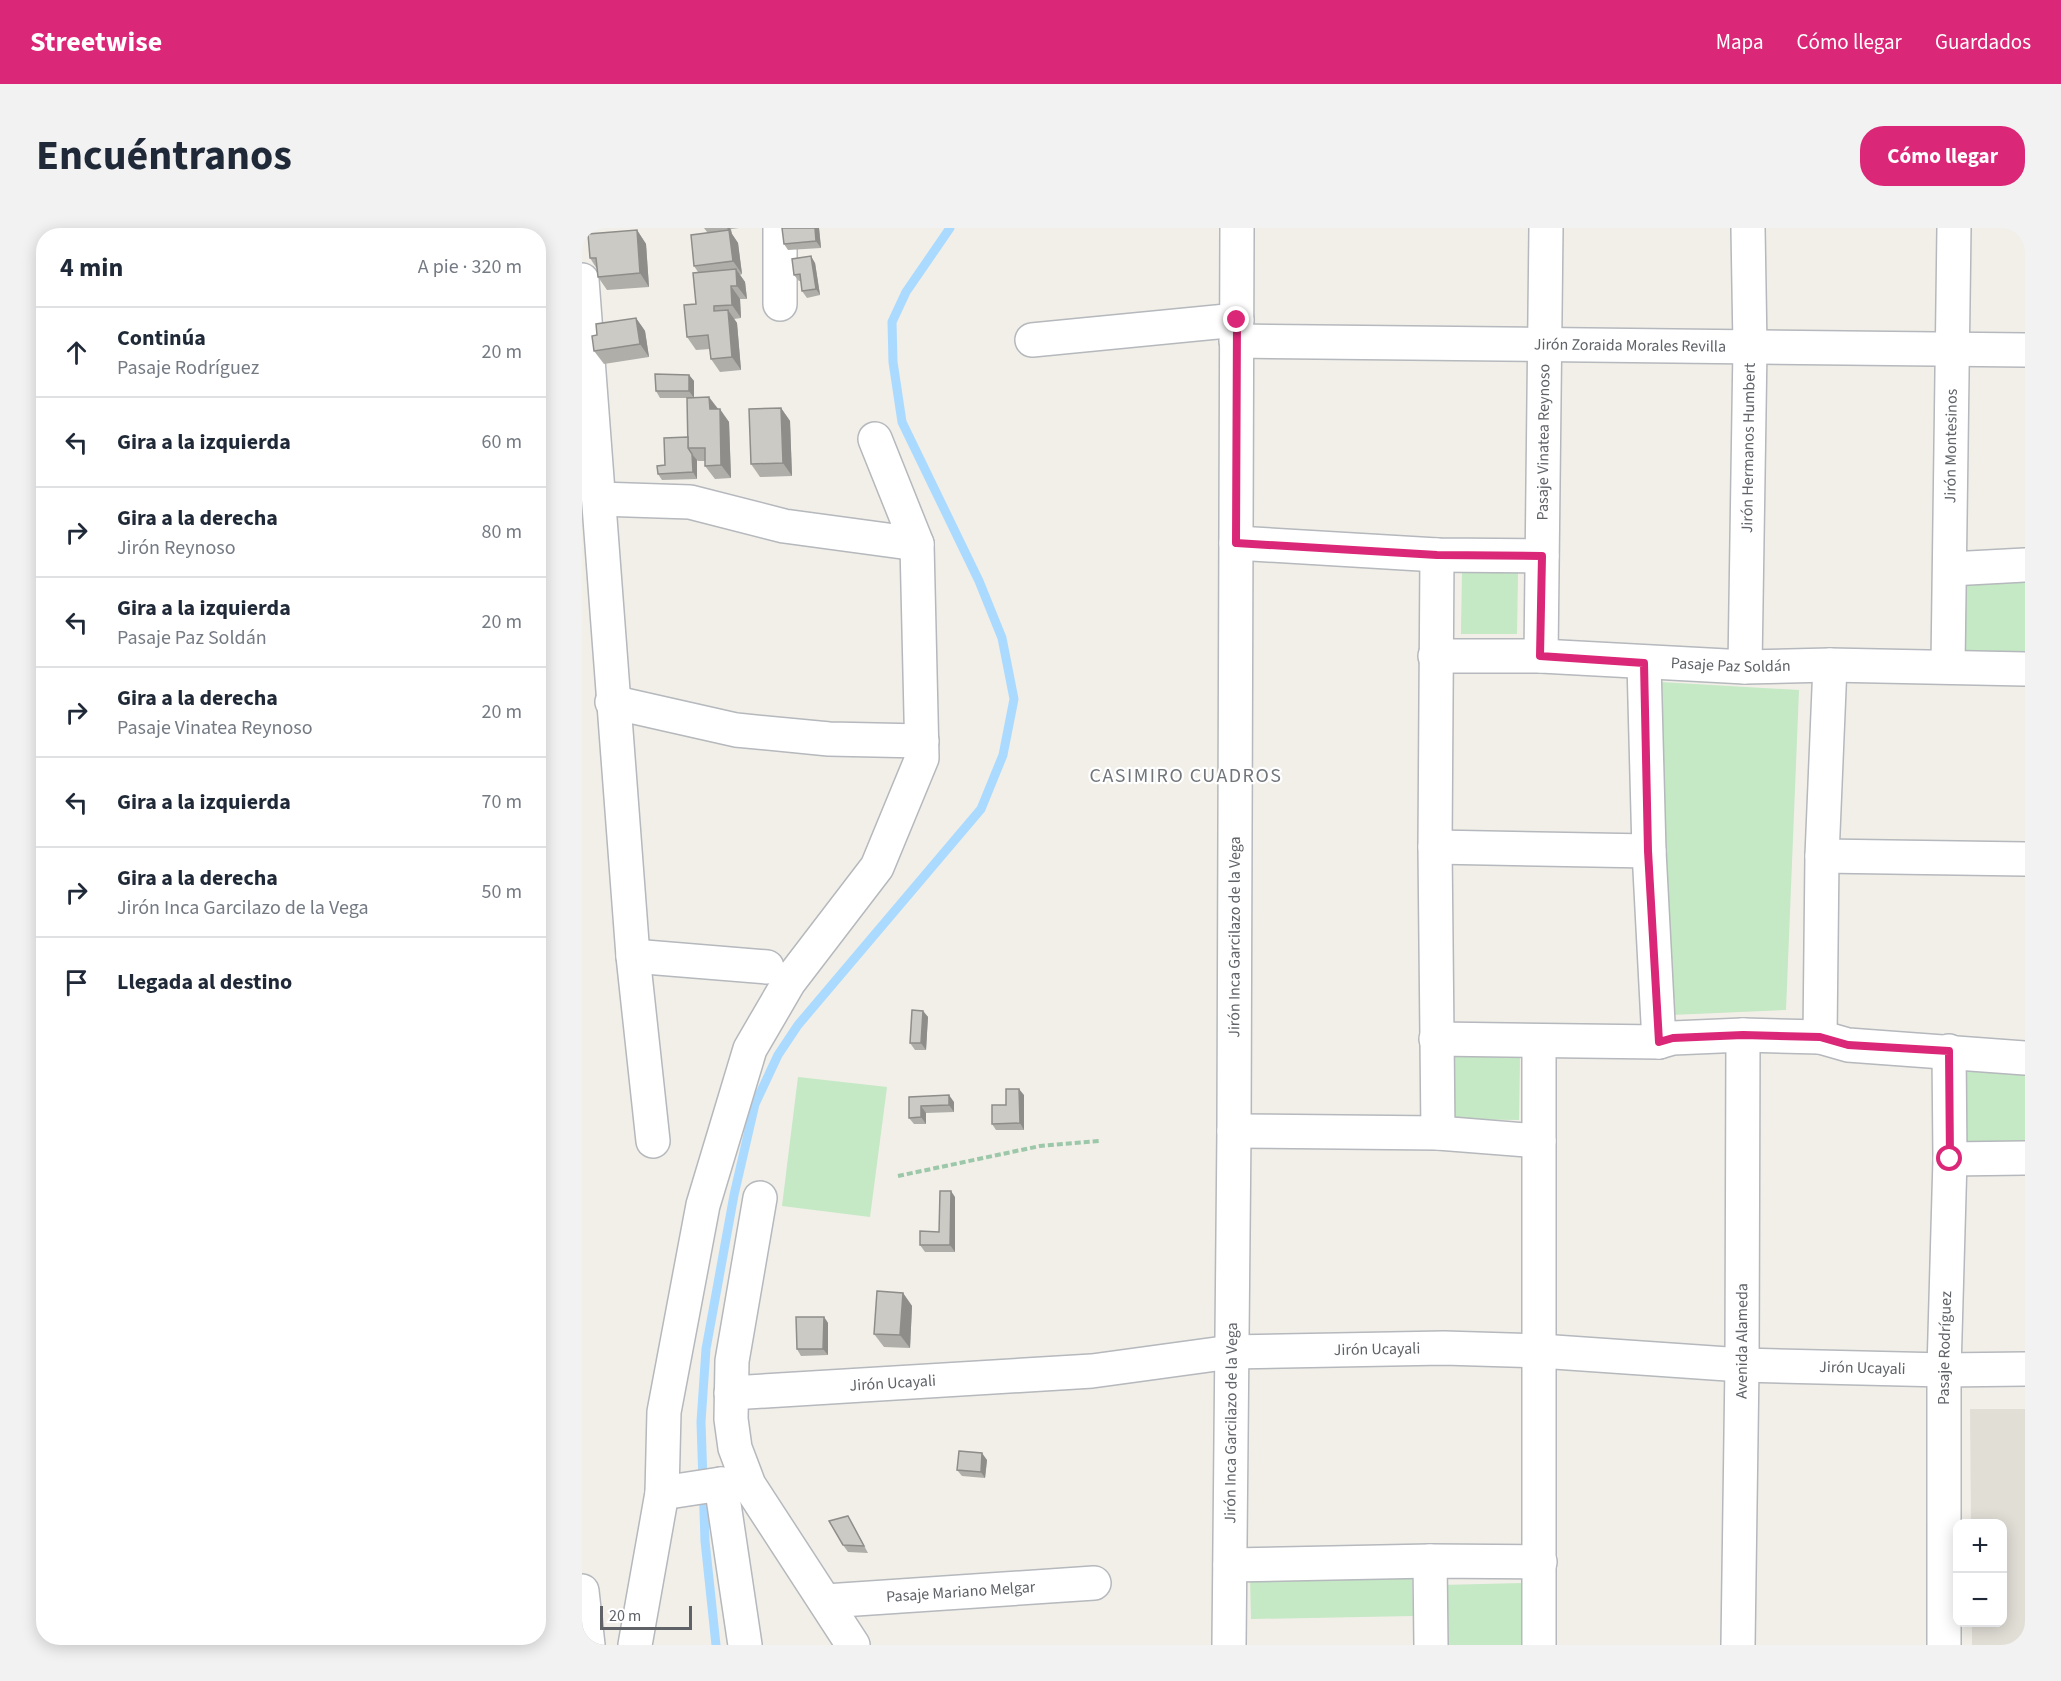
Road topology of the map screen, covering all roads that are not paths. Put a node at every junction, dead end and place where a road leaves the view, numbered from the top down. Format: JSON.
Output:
{"nodes":[{"id":1,"x":780,"y":228,"type":"edge"},
{"id":2,"x":1237,"y":228,"type":"edge"},
{"id":3,"x":1546,"y":228,"type":"edge"},
{"id":4,"x":1748,"y":228,"type":"edge"},
{"id":5,"x":1954,"y":228,"type":"edge"},
{"id":6,"x":582,"y":280,"type":"edge"},
{"id":7,"x":780,"y":304,"type":"dead end"},
{"id":8,"x":1237,"y":330,"type":"junction"},
{"id":9,"x":1032,"y":340,"type":"dead end"},
{"id":10,"x":1545,"y":345,"type":"junction"},
{"id":11,"x":1750,"y":347,"type":"junction"},
{"id":12,"x":2025,"y":350,"type":"edge"},
{"id":13,"x":1953,"y":351,"type":"junction"},
{"id":14,"x":875,"y":439,"type":"dead end"},
{"id":15,"x":599,"y":499,"type":"junction"},
{"id":16,"x":1236,"y":543,"type":"junction"},
{"id":17,"x":917,"y":544,"type":"junction"},
{"id":18,"x":1437,"y":555,"type":"junction"},
{"id":19,"x":1542,"y":556,"type":"junction"},
{"id":20,"x":2025,"y":565,"type":"edge"},
{"id":21,"x":1950,"y":569,"type":"junction"},
{"id":22,"x":1435,"y":656,"type":"junction"},
{"id":23,"x":1540,"y":656,"type":"junction"},
{"id":24,"x":1644,"y":663,"type":"junction"},
{"id":25,"x":1830,"y":665,"type":"junction"},
{"id":26,"x":1948,"y":666,"type":"junction"},
{"id":27,"x":1745,"y":667,"type":"junction"},
{"id":28,"x":2025,"y":669,"type":"edge"},
{"id":29,"x":612,"y":702,"type":"junction"},
{"id":30,"x":922,"y":741,"type":"junction"},
{"id":31,"x":1435,"y":847,"type":"junction"},
{"id":32,"x":1648,"y":851,"type":"junction"},
{"id":33,"x":1822,"y":856,"type":"junction"},
{"id":34,"x":2025,"y":859,"type":"edge"},
{"id":35,"x":633,"y":956,"type":"junction"},
{"id":36,"x":767,"y":967,"type":"dead end"},
{"id":37,"x":1743,"y":1035,"type":"junction"},
{"id":38,"x":1436,"y":1039,"type":"junction"},
{"id":39,"x":1834,"y":1041,"type":"junction"},
{"id":40,"x":1539,"y":1042,"type":"junction"},
{"id":41,"x":1659,"y":1042,"type":"junction"},
{"id":42,"x":1949,"y":1051,"type":"junction"},
{"id":43,"x":2025,"y":1058,"type":"edge"},
{"id":44,"x":1234,"y":1131,"type":"junction"},
{"id":45,"x":1438,"y":1133,"type":"junction"},
{"id":46,"x":652,"y":1141,"type":"dead end"},
{"id":47,"x":1539,"y":1141,"type":"junction"},
{"id":48,"x":2025,"y":1158,"type":"edge"},
{"id":49,"x":1950,"y":1159,"type":"junction"},
{"id":50,"x":760,"y":1198,"type":"dead end"},
{"id":51,"x":1540,"y":1350,"type":"junction"},
{"id":52,"x":1231,"y":1352,"type":"junction"},
{"id":53,"x":1742,"y":1365,"type":"junction"},
{"id":54,"x":2025,"y":1369,"type":"edge"},
{"id":55,"x":1944,"y":1370,"type":"junction"},
{"id":56,"x":731,"y":1393,"type":"junction"},
{"id":57,"x":735,"y":1485,"type":"junction"},
{"id":58,"x":662,"y":1493,"type":"junction"},
{"id":59,"x":1430,"y":1561,"type":"junction"},
{"id":60,"x":1540,"y":1562,"type":"junction"},
{"id":61,"x":1230,"y":1565,"type":"junction"},
{"id":62,"x":1094,"y":1583,"type":"dead end"},
{"id":63,"x":582,"y":1592,"type":"edge"},
{"id":64,"x":826,"y":1601,"type":"junction"},
{"id":65,"x":636,"y":1644,"type":"edge"},
{"id":66,"x":588,"y":1645,"type":"edge"},
{"id":67,"x":745,"y":1645,"type":"edge"},
{"id":68,"x":853,"y":1645,"type":"edge"},
{"id":69,"x":1229,"y":1645,"type":"edge"},
{"id":70,"x":1431,"y":1645,"type":"edge"},
{"id":71,"x":1539,"y":1645,"type":"edge"},
{"id":72,"x":1738,"y":1645,"type":"edge"},
{"id":73,"x":1944,"y":1645,"type":"edge"}],
"edges":[{"from":1,"to":7,"type":"street"},
{"from":2,"to":8,"type":"street","name":"Jirón Inca Garcilazo de la Vega"},
{"from":3,"to":10,"type":"street","name":"Pasaje Vinatea Reynoso"},
{"from":4,"to":11,"type":"street","name":"Jirón Hermanos Humbert"},
{"from":5,"to":13,"type":"street","name":"Jirón Montesinos"},
{"from":6,"to":15,"type":"street"},
{"from":8,"to":9,"type":"street","name":"Jirón Zoraida Morales Revilla"},
{"from":8,"to":10,"type":"street","name":"Jirón Zoraida Morales Revilla"},
{"from":8,"to":16,"type":"street","name":"Jirón Inca Garcilazo de la Vega"},
{"from":10,"to":11,"type":"street","name":"Jirón Zoraida Morales Revilla"},
{"from":10,"to":19,"type":"street","name":"Pasaje Vinatea Reynoso"},
{"from":11,"to":13,"type":"street","name":"Jirón Zoraida Morales Revilla"},
{"from":11,"to":27,"type":"street","name":"Jirón Hermanos Humbert"},
{"from":12,"to":13,"type":"street","name":"Jirón Zoraida Morales Revilla"},
{"from":13,"to":21,"type":"street","name":"Jirón Montesinos"},
{"from":14,"to":17,"type":"street"},
{"from":15,"to":17,"type":"street"},
{"from":15,"to":29,"type":"street"},
{"from":16,"to":18,"type":"street"},
{"from":16,"to":44,"type":"street","name":"Jirón Inca Garcilazo de la Vega"},
{"from":17,"to":30,"type":"street"},
{"from":18,"to":19,"type":"street"},
{"from":18,"to":22,"type":"street"},
{"from":19,"to":23,"type":"street","name":"Pasaje Vinatea Reynoso"},
{"from":20,"to":21,"type":"street"},
{"from":21,"to":26,"type":"street","name":"Jirón Montesinos"},
{"from":22,"to":23,"type":"street","name":"Pasaje Paz Soldán"},
{"from":22,"to":31,"type":"street"},
{"from":23,"to":24,"type":"street","name":"Pasaje Paz Soldán"},
{"from":24,"to":27,"type":"street","name":"Pasaje Paz Soldán"},
{"from":24,"to":32,"type":"street"},
{"from":25,"to":26,"type":"street","name":"Pasaje Paz Soldán"},
{"from":25,"to":27,"type":"street","name":"Pasaje Paz Soldán"},
{"from":25,"to":33,"type":"street"},
{"from":26,"to":28,"type":"street","name":"Pasaje Paz Soldán"},
{"from":29,"to":30,"type":"street"},
{"from":29,"to":35,"type":"street"},
{"from":30,"to":58,"type":"street"},
{"from":31,"to":32,"type":"street"},
{"from":31,"to":38,"type":"street"},
{"from":32,"to":41,"type":"street"},
{"from":33,"to":34,"type":"street"},
{"from":33,"to":39,"type":"street"},
{"from":35,"to":36,"type":"street"},
{"from":35,"to":46,"type":"street"},
{"from":37,"to":39,"type":"street"},
{"from":37,"to":41,"type":"street"},
{"from":37,"to":53,"type":"street","name":"Avenida Alameda"},
{"from":38,"to":40,"type":"street"},
{"from":38,"to":45,"type":"street"},
{"from":39,"to":42,"type":"street"},
{"from":40,"to":41,"type":"street"},
{"from":40,"to":47,"type":"street"},
{"from":42,"to":43,"type":"street"},
{"from":42,"to":49,"type":"street","name":"Pasaje Rodríguez"},
{"from":44,"to":45,"type":"street"},
{"from":44,"to":52,"type":"street","name":"Jirón Inca Garcilazo de la Vega"},
{"from":45,"to":47,"type":"street"},
{"from":47,"to":51,"type":"street"},
{"from":48,"to":49,"type":"street"},
{"from":49,"to":55,"type":"street","name":"Pasaje Rodríguez"},
{"from":50,"to":56,"type":"street"},
{"from":51,"to":52,"type":"street","name":"Jirón Ucayali"},
{"from":51,"to":53,"type":"street","name":"Jirón Ucayali"},
{"from":51,"to":60,"type":"street"},
{"from":52,"to":56,"type":"street","name":"Jirón Ucayali"},
{"from":52,"to":61,"type":"street","name":"Jirón Inca Garcilazo de la Vega"},
{"from":53,"to":55,"type":"street","name":"Jirón Ucayali"},
{"from":53,"to":72,"type":"street","name":"Avenida Alameda"},
{"from":54,"to":55,"type":"street","name":"Jirón Ucayali"},
{"from":55,"to":73,"type":"street","name":"Pasaje Rodríguez"},
{"from":56,"to":57,"type":"street"},
{"from":57,"to":58,"type":"street"},
{"from":57,"to":64,"type":"street"},
{"from":57,"to":67,"type":"street"},
{"from":58,"to":65,"type":"street"},
{"from":59,"to":60,"type":"street"},
{"from":59,"to":61,"type":"street"},
{"from":59,"to":70,"type":"street"},
{"from":60,"to":71,"type":"street"},
{"from":61,"to":69,"type":"street","name":"Jirón Inca Garcilazo de la Vega"},
{"from":62,"to":64,"type":"street","name":"Pasaje Mariano Melgar"},
{"from":63,"to":66,"type":"street"},
{"from":64,"to":68,"type":"street"}]}
